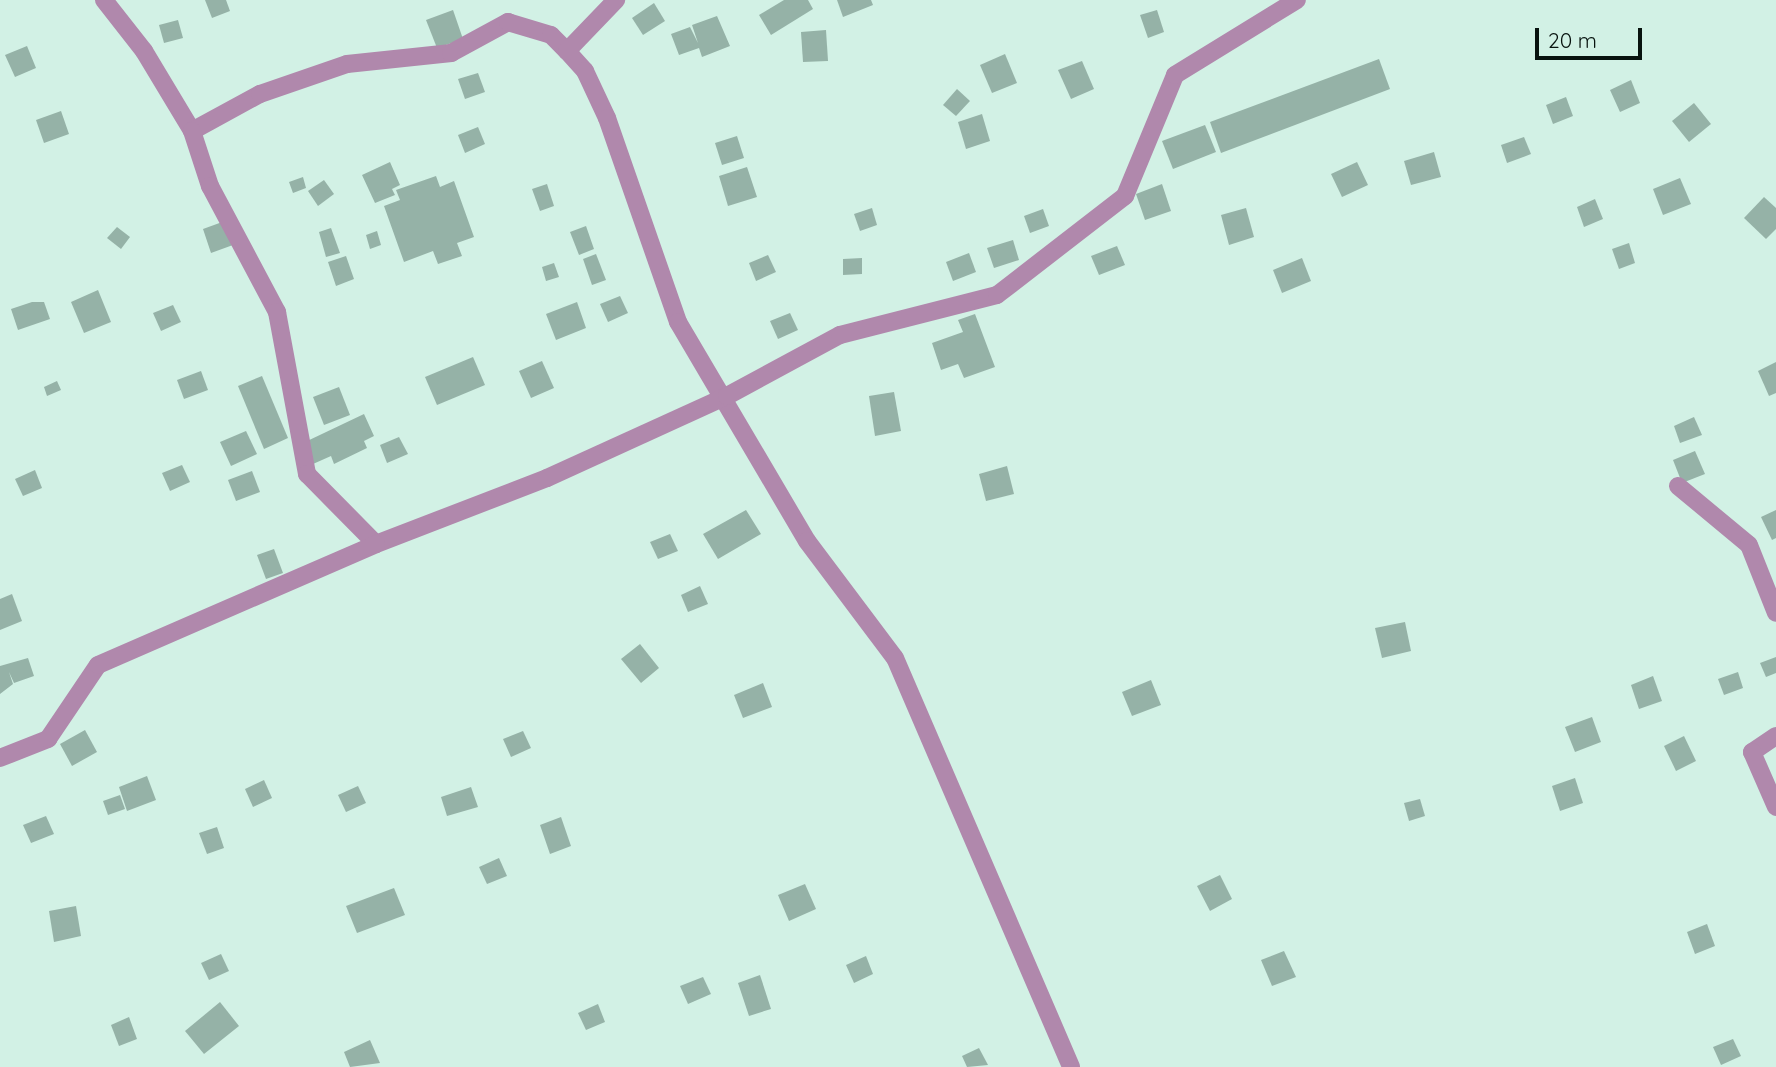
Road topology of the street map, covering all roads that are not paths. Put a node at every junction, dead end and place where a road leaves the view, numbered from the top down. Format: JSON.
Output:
{"nodes":[{"id":1,"x":104,"y":0,"type":"edge"},
{"id":2,"x":616,"y":0,"type":"edge"},
{"id":3,"x":1297,"y":0,"type":"edge"},
{"id":4,"x":567,"y":51,"type":"junction"},
{"id":5,"x":192,"y":131,"type":"junction"},
{"id":6,"x":727,"y":396,"type":"junction"},
{"id":7,"x":1678,"y":486,"type":"dead end"},
{"id":8,"x":376,"y":544,"type":"junction"},
{"id":9,"x":1776,"y":613,"type":"edge"},
{"id":10,"x":1776,"y":736,"type":"edge"},
{"id":11,"x":0,"y":758,"type":"edge"},
{"id":12,"x":1776,"y":807,"type":"edge"},
{"id":13,"x":1071,"y":1067,"type":"edge"}],
"edges":[{"from":1,"to":5,"type":"street"},
{"from":2,"to":4,"type":"street"},
{"from":3,"to":6,"type":"street"},
{"from":4,"to":5,"type":"street"},
{"from":4,"to":6,"type":"street"},
{"from":5,"to":8,"type":"street"},
{"from":6,"to":8,"type":"street"},
{"from":6,"to":13,"type":"street"},
{"from":7,"to":9,"type":"street"},
{"from":8,"to":11,"type":"street"},
{"from":10,"to":12,"type":"street"}]}
